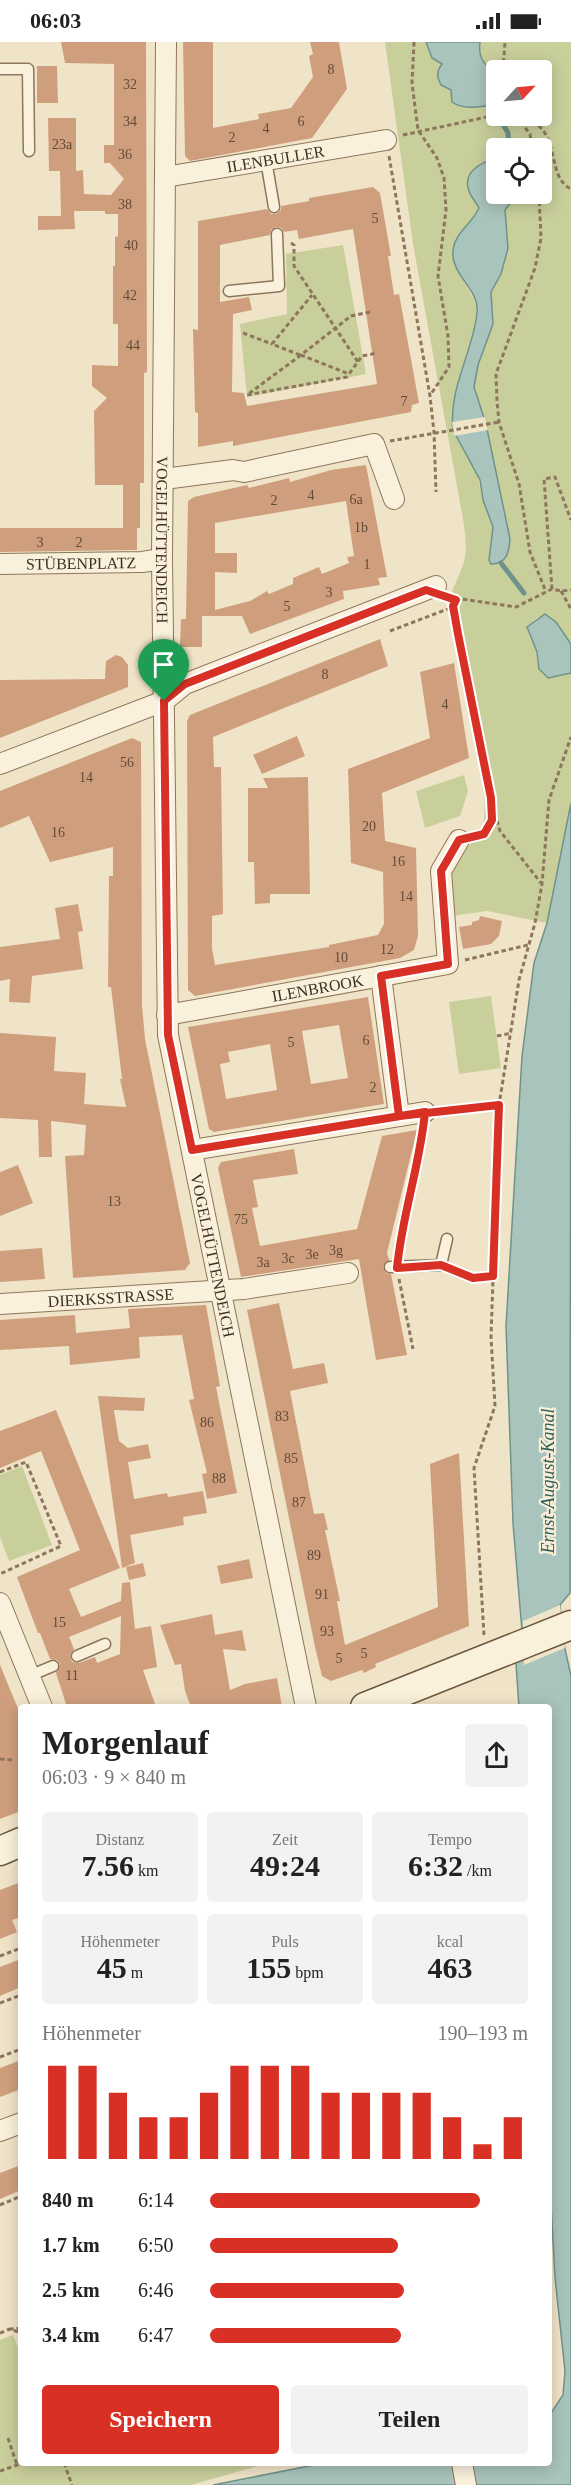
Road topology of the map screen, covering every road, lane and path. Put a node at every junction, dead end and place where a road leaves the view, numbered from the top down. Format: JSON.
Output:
{"nodes":[{"id":1,"x":166,"y":42,"type":"edge"},
{"id":2,"x":414,"y":42,"type":"edge"},
{"id":3,"x":504,"y":42,"type":"edge"},
{"id":4,"x":503,"y":60,"type":"edge"},
{"id":5,"x":0,"y":69,"type":"edge"},
{"id":6,"x":486,"y":118,"type":"edge"},
{"id":7,"x":538,"y":126,"type":"edge"},
{"id":8,"x":418,"y":130,"type":"junction"},
{"id":9,"x":386,"y":140,"type":"junction"},
{"id":10,"x":29,"y":151,"type":"dead end"},
{"id":11,"x":266,"y":160,"type":"junction"},
{"id":12,"x":165,"y":177,"type":"junction"},
{"id":13,"x":571,"y":189,"type":"edge"},
{"id":14,"x":539,"y":204,"type":"edge"},
{"id":15,"x":274,"y":207,"type":"dead end"},
{"id":16,"x":277,"y":234,"type":"joint"},
{"id":17,"x":229,"y":291,"type":"dead end"},
{"id":18,"x":312,"y":295,"type":"junction"},
{"id":19,"x":370,"y":312,"type":"dead end"},
{"id":20,"x":334,"y":329,"type":"junction"},
{"id":21,"x":243,"y":333,"type":"dead end"},
{"id":22,"x":272,"y":344,"type":"junction"},
{"id":23,"x":377,"y":353,"type":"dead end"},
{"id":24,"x":301,"y":355,"type":"junction"},
{"id":25,"x":358,"y":362,"type":"junction"},
{"id":26,"x":349,"y":374,"type":"junction"},
{"id":27,"x":430,"y":396,"type":"junction"},
{"id":28,"x":499,"y":422,"type":"junction"},
{"id":29,"x":434,"y":432,"type":"junction"},
{"id":30,"x":374,"y":444,"type":"junction"},
{"id":31,"x":164,"y":479,"type":"junction"},
{"id":32,"x":436,"y":492,"type":"dead end"},
{"id":33,"x":394,"y":500,"type":"dead end"},
{"id":34,"x":571,"y":520,"type":"edge"},
{"id":35,"x":162,"y":559,"type":"junction"},
{"id":36,"x":0,"y":564,"type":"edge"},
{"id":37,"x":431,"y":588,"type":"joint"},
{"id":38,"x":552,"y":589,"type":"junction"},
{"id":39,"x":571,"y":590,"type":"edge"},
{"id":40,"x":561,"y":591,"type":"junction"},
{"id":41,"x":546,"y":592,"type":"junction"},
{"id":42,"x":456,"y":600,"type":"junction"},
{"id":43,"x":453,"y":606,"type":"junction"},
{"id":44,"x":571,"y":609,"type":"edge"},
{"id":45,"x":390,"y":631,"type":"dead end"},
{"id":46,"x":164,"y":701,"type":"junction"},
{"id":47,"x":571,"y":736,"type":"edge"},
{"id":48,"x":0,"y":764,"type":"edge"},
{"id":49,"x":491,"y":798,"type":"junction"},
{"id":50,"x":459,"y":840,"type":"joint"},
{"id":51,"x":542,"y":884,"type":"junction"},
{"id":52,"x":528,"y":945,"type":"junction"},
{"id":53,"x":448,"y":964,"type":"junction"},
{"id":54,"x":381,"y":976,"type":"junction"},
{"id":55,"x":167,"y":1015,"type":"junction"},
{"id":56,"x":512,"y":1033,"type":"junction"},
{"id":57,"x":496,"y":1036,"type":"dead end"},
{"id":58,"x":499,"y":1105,"type":"junction"},
{"id":59,"x":425,"y":1112,"type":"junction"},
{"id":60,"x":399,"y":1116,"type":"junction"},
{"id":61,"x":192,"y":1150,"type":"junction"},
{"id":62,"x":447,"y":1239,"type":"dead end"},
{"id":63,"x":441,"y":1265,"type":"junction"},
{"id":64,"x":393,"y":1267,"type":"junction"},
{"id":65,"x":354,"y":1272,"type":"dead end"},
{"id":66,"x":493,"y":1276,"type":"junction"},
{"id":67,"x":221,"y":1289,"type":"junction"},
{"id":68,"x":0,"y":1304,"type":"edge"},
{"id":69,"x":413,"y":1349,"type":"dead end"},
{"id":70,"x":0,"y":1472,"type":"edge"},
{"id":71,"x":0,"y":1574,"type":"edge"},
{"id":72,"x":0,"y":1603,"type":"edge"},
{"id":73,"x":567,"y":1627,"type":"edge"},
{"id":74,"x":485,"y":1639,"type":"dead end"},
{"id":75,"x":105,"y":1644,"type":"dead end"},
{"id":76,"x":77,"y":1656,"type":"dead end"},
{"id":77,"x":53,"y":1666,"type":"dead end"},
{"id":78,"x":29,"y":1676,"type":"junction"},
{"id":79,"x":41,"y":1704,"type":"edge"},
{"id":80,"x":305,"y":1704,"type":"edge"},
{"id":81,"x":373,"y":1704,"type":"edge"},
{"id":82,"x":0,"y":1759,"type":"edge"},
{"id":83,"x":12,"y":1760,"type":"dead end"},
{"id":84,"x":18,"y":1843,"type":"edge"},
{"id":85,"x":0,"y":1851,"type":"edge"},
{"id":86,"x":18,"y":1949,"type":"edge"},
{"id":87,"x":0,"y":1956,"type":"edge"},
{"id":88,"x":18,"y":1996,"type":"edge"},
{"id":89,"x":0,"y":2003,"type":"edge"},
{"id":90,"x":18,"y":2050,"type":"edge"},
{"id":91,"x":0,"y":2057,"type":"edge"},
{"id":92,"x":18,"y":2124,"type":"edge"},
{"id":93,"x":0,"y":2131,"type":"edge"},
{"id":94,"x":18,"y":2197,"type":"edge"},
{"id":95,"x":2,"y":2198,"type":"dead end"},
{"id":96,"x":2,"y":2204,"type":"edge"},
{"id":97,"x":18,"y":2328,"type":"edge"},
{"id":98,"x":10,"y":2329,"type":"junction"},
{"id":99,"x":18,"y":2332,"type":"edge"},
{"id":100,"x":0,"y":2333,"type":"edge"},
{"id":101,"x":8,"y":2438,"type":"dead end"},
{"id":102,"x":17,"y":2465,"type":"joint"},
{"id":103,"x":65,"y":2466,"type":"edge"},
{"id":104,"x":463,"y":2466,"type":"edge"},
{"id":105,"x":0,"y":2471,"type":"edge"},
{"id":106,"x":72,"y":2485,"type":"edge"},
{"id":107,"x":466,"y":2485,"type":"edge"}],
"edges":[{"from":1,"to":12,"type":"street","name":"VOGELHÜTTENDEICH"},
{"from":2,"to":8,"type":"path"},
{"from":3,"to":4,"type":"path"},
{"from":5,"to":10,"type":"lane"},
{"from":6,"to":8,"type":"path"},
{"from":7,"to":13,"type":"path"},
{"from":8,"to":9,"type":"path"},
{"from":8,"to":27,"type":"path"},
{"from":9,"to":11,"type":"street","name":"ILENBULLER"},
{"from":9,"to":27,"type":"path"},
{"from":11,"to":12,"type":"street","name":"ILENBULLER"},
{"from":11,"to":15,"type":"lane"},
{"from":12,"to":31,"type":"street","name":"VOGELHÜTTENDEICH"},
{"from":14,"to":28,"type":"path"},
{"from":16,"to":17,"type":"lane"},
{"from":16,"to":18,"type":"path"},
{"from":18,"to":20,"type":"path"},
{"from":18,"to":22,"type":"path"},
{"from":19,"to":20,"type":"path"},
{"from":20,"to":24,"type":"path"},
{"from":20,"to":25,"type":"path"},
{"from":21,"to":22,"type":"path"},
{"from":22,"to":24,"type":"path"},
{"from":23,"to":25,"type":"path"},
{"from":24,"to":26,"type":"path"},
{"from":24,"to":26,"type":"path"},
{"from":25,"to":26,"type":"path"},
{"from":27,"to":29,"type":"path"},
{"from":28,"to":29,"type":"path"},
{"from":28,"to":41,"type":"path"},
{"from":29,"to":30,"type":"path"},
{"from":29,"to":32,"type":"path"},
{"from":30,"to":31,"type":"street"},
{"from":30,"to":33,"type":"street"},
{"from":31,"to":35,"type":"street","name":"VOGELHÜTTENDEICH"},
{"from":34,"to":38,"type":"path"},
{"from":35,"to":36,"type":"street","name":"STÜBENPLATZ"},
{"from":35,"to":46,"type":"street","name":"VOGELHÜTTENDEICH"},
{"from":37,"to":42,"type":"path"},
{"from":37,"to":46,"type":"street"},
{"from":38,"to":40,"type":"path"},
{"from":38,"to":41,"type":"path"},
{"from":39,"to":40,"type":"path"},
{"from":40,"to":44,"type":"path"},
{"from":41,"to":42,"type":"path"},
{"from":42,"to":43,"type":"path"},
{"from":43,"to":45,"type":"path"},
{"from":43,"to":49,"type":"path"},
{"from":46,"to":48,"type":"street"},
{"from":46,"to":55,"type":"street","name":"VOGELHÜTTENDEICH"},
{"from":47,"to":51,"type":"path"},
{"from":49,"to":50,"type":"path"},
{"from":49,"to":51,"type":"path"},
{"from":50,"to":53,"type":"street"},
{"from":51,"to":52,"type":"path"},
{"from":52,"to":53,"type":"path"},
{"from":52,"to":56,"type":"path"},
{"from":53,"to":54,"type":"street","name":"ILENBROOK"},
{"from":54,"to":55,"type":"street","name":"ILENBROOK"},
{"from":54,"to":60,"type":"street"},
{"from":55,"to":61,"type":"street","name":"VOGELHÜTTENDEICH"},
{"from":56,"to":57,"type":"path"},
{"from":56,"to":58,"type":"path"},
{"from":58,"to":59,"type":"path"},
{"from":58,"to":66,"type":"path"},
{"from":59,"to":60,"type":"street"},
{"from":59,"to":64,"type":"path"},
{"from":60,"to":61,"type":"street"},
{"from":61,"to":67,"type":"street","name":"VOGELHÜTTENDEICH"},
{"from":62,"to":63,"type":"lane"},
{"from":63,"to":64,"type":"lane"},
{"from":63,"to":66,"type":"path"},
{"from":64,"to":69,"type":"path"},
{"from":65,"to":67,"type":"street","name":"DIERKSSTRASSE"},
{"from":66,"to":74,"type":"path"},
{"from":67,"to":68,"type":"street","name":"DIERKSSTRASSE"},
{"from":67,"to":80,"type":"street","name":"VOGELHÜTTENDEICH"},
{"from":70,"to":71,"type":"path"},
{"from":72,"to":78,"type":"street"},
{"from":73,"to":81,"type":"street"},
{"from":75,"to":76,"type":"lane"},
{"from":77,"to":78,"type":"lane"},
{"from":78,"to":79,"type":"street"},
{"from":82,"to":83,"type":"path"},
{"from":84,"to":85,"type":"street"},
{"from":86,"to":87,"type":"path"},
{"from":88,"to":89,"type":"path"},
{"from":90,"to":91,"type":"path"},
{"from":92,"to":93,"type":"street"},
{"from":94,"to":96,"type":"path"},
{"from":95,"to":96,"type":"path"},
{"from":97,"to":98,"type":"path"},
{"from":98,"to":99,"type":"path"},
{"from":98,"to":100,"type":"path"},
{"from":101,"to":102,"type":"path"},
{"from":102,"to":105,"type":"path"},
{"from":103,"to":106,"type":"path"},
{"from":104,"to":107,"type":"street"}]}
